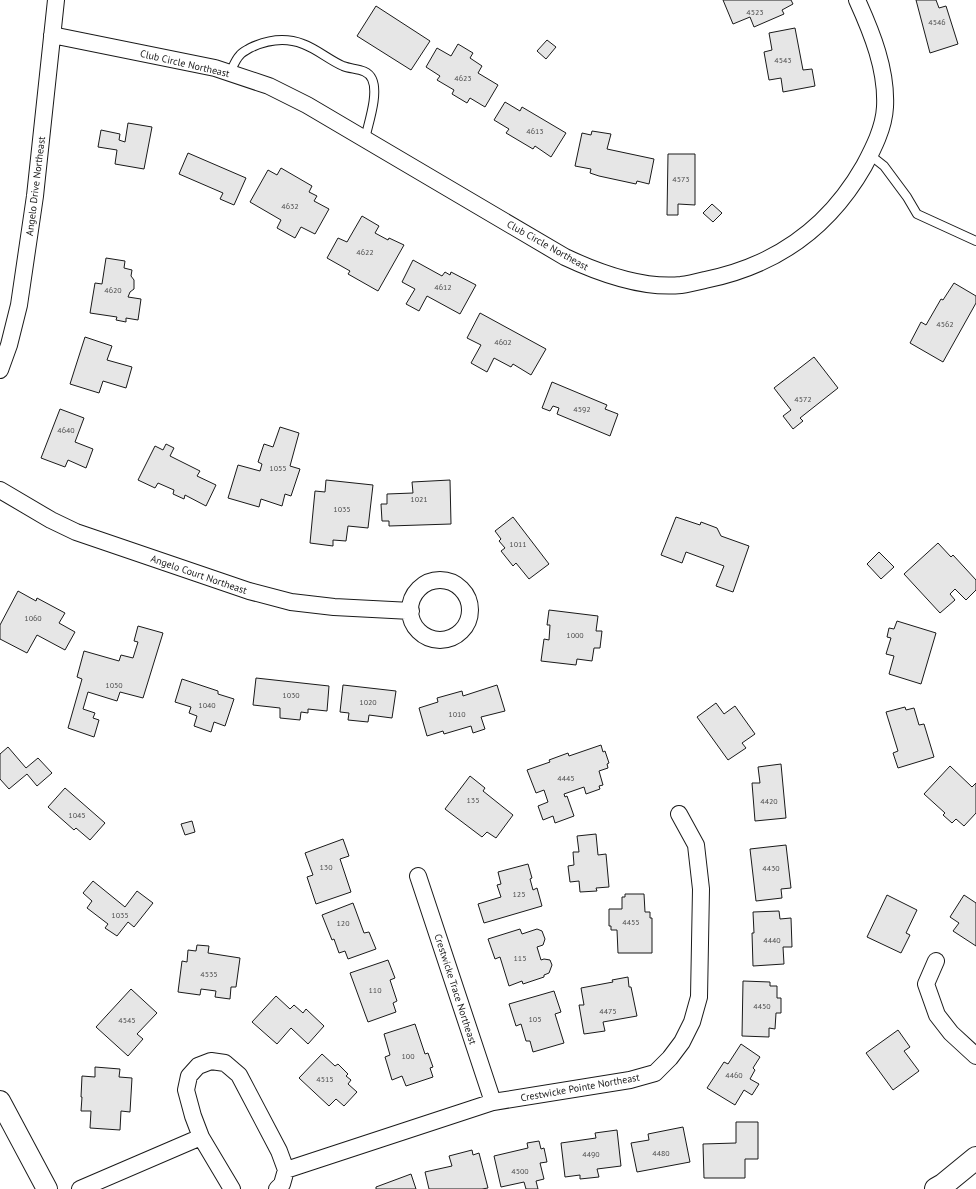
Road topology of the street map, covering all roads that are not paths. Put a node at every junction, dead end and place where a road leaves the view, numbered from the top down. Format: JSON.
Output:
{"nodes":[{"id":1,"x":56,"y":0,"type":"edge"},
{"id":2,"x":857,"y":0,"type":"edge"},
{"id":3,"x":52,"y":35,"type":"junction"},
{"id":4,"x":230,"y":73,"type":"junction"},
{"id":5,"x":365,"y":139,"type":"junction"},
{"id":6,"x":870,"y":155,"type":"junction"},
{"id":7,"x":976,"y":241,"type":"edge"},
{"id":8,"x":0,"y":370,"type":"edge"},
{"id":9,"x":0,"y":490,"type":"edge"},
{"id":10,"x":410,"y":611,"type":"dead end"},
{"id":11,"x":679,"y":814,"type":"dead end"},
{"id":12,"x":418,"y":876,"type":"dead end"},
{"id":13,"x":936,"y":961,"type":"dead end"},
{"id":14,"x":976,"y":1056,"type":"edge"},
{"id":15,"x":0,"y":1101,"type":"edge"},
{"id":16,"x":493,"y":1102,"type":"junction"},
{"id":17,"x":201,"y":1136,"type":"junction"},
{"id":18,"x":976,"y":1158,"type":"edge"},
{"id":19,"x":286,"y":1170,"type":"junction"},
{"id":20,"x":47,"y":1189,"type":"edge"},
{"id":21,"x":80,"y":1189,"type":"edge"},
{"id":22,"x":232,"y":1189,"type":"edge"},
{"id":23,"x":277,"y":1189,"type":"edge"},
{"id":24,"x":936,"y":1189,"type":"edge"}],
"edges":[{"from":1,"to":3,"type":"street","name":"Angelo Drive Northeast"},
{"from":2,"to":6,"type":"street","name":"Club Circle Northeast"},
{"from":3,"to":4,"type":"street","name":"Club Circle Northeast"},
{"from":3,"to":8,"type":"street","name":"Angelo Drive Northeast"},
{"from":4,"to":5,"type":"street","name":"Club Circle Northeast"},
{"from":4,"to":5,"type":"lane"},
{"from":5,"to":6,"type":"street","name":"Club Circle Northeast"},
{"from":6,"to":7,"type":"lane"},
{"from":9,"to":10,"type":"street","name":"Angelo Court Northeast"},
{"from":11,"to":16,"type":"street","name":"Crestwicke Pointe Northeast"},
{"from":12,"to":16,"type":"street","name":"Crestwicke Trace Northeast"},
{"from":13,"to":14,"type":"street"},
{"from":15,"to":20,"type":"street"},
{"from":16,"to":19,"type":"street","name":"Crestwicke Pointe Northeast"},
{"from":17,"to":19,"type":"street"},
{"from":17,"to":21,"type":"street"},
{"from":17,"to":22,"type":"street"},
{"from":18,"to":24,"type":"main road"},
{"from":19,"to":23,"type":"street"}]}
